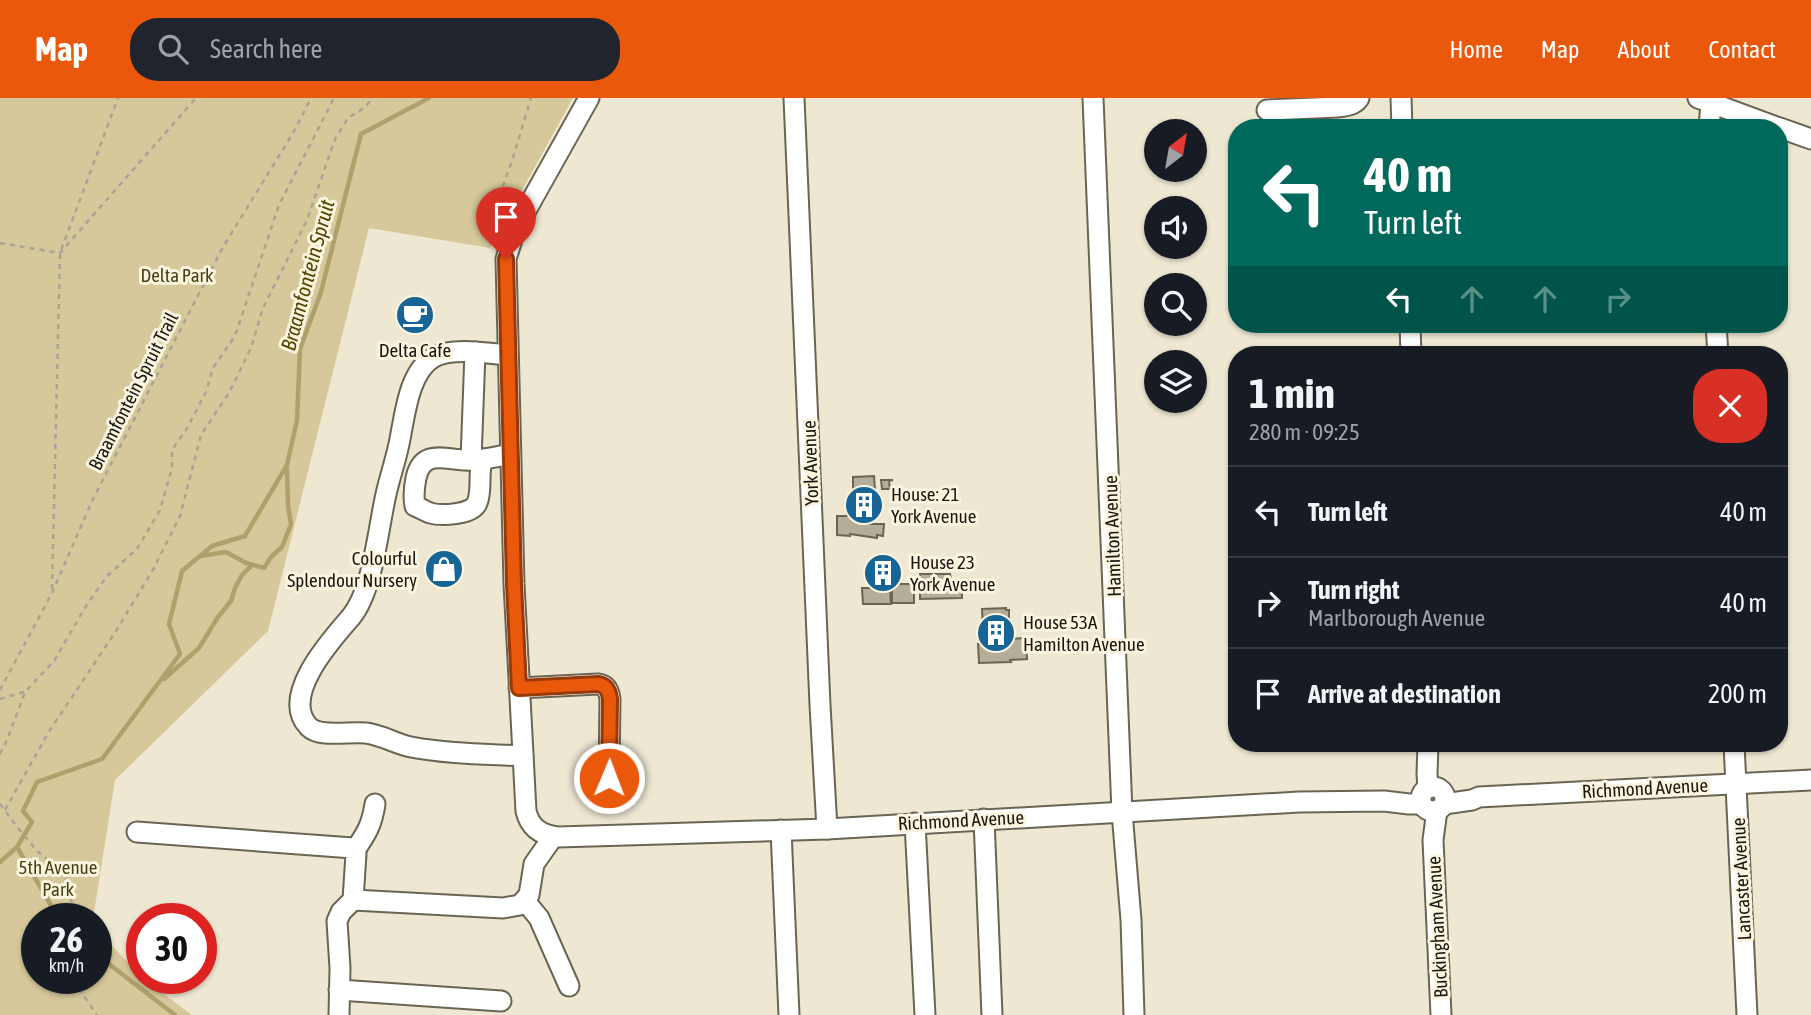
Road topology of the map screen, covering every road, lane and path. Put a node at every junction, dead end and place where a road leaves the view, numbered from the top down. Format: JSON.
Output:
{"nodes":[{"id":1,"x":118,"y":98,"type":"edge"},
{"id":2,"x":196,"y":98,"type":"edge"},
{"id":3,"x":311,"y":98,"type":"edge"},
{"id":4,"x":334,"y":98,"type":"edge"},
{"id":5,"x":373,"y":98,"type":"edge"},
{"id":6,"x":531,"y":98,"type":"edge"},
{"id":7,"x":589,"y":98,"type":"edge"},
{"id":8,"x":794,"y":98,"type":"edge"},
{"id":9,"x":1093,"y":98,"type":"edge"},
{"id":10,"x":1359,"y":98,"type":"edge"},
{"id":11,"x":1401,"y":98,"type":"edge"},
{"id":12,"x":1708,"y":100,"type":"edge"},
{"id":13,"x":1267,"y":110,"type":"dead end"},
{"id":14,"x":1402,"y":119,"type":"edge"},
{"id":15,"x":1709,"y":119,"type":"edge"},
{"id":16,"x":1756,"y":119,"type":"edge"},
{"id":17,"x":1788,"y":131,"type":"edge"},
{"id":18,"x":1811,"y":139,"type":"edge"},
{"id":19,"x":498,"y":228,"type":"dead end"},
{"id":20,"x":0,"y":243,"type":"edge"},
{"id":21,"x":60,"y":253,"type":"junction"},
{"id":22,"x":475,"y":352,"type":"junction"},
{"id":23,"x":507,"y":355,"type":"junction"},
{"id":24,"x":510,"y":454,"type":"junction"},
{"id":25,"x":52,"y":593,"type":"junction"},
{"id":26,"x":519,"y":688,"type":"junction"},
{"id":27,"x":0,"y":690,"type":"edge"},
{"id":28,"x":25,"y":692,"type":"junction"},
{"id":29,"x":0,"y":699,"type":"edge"},
{"id":30,"x":1428,"y":752,"type":"edge"},
{"id":31,"x":1734,"y":752,"type":"edge"},
{"id":32,"x":0,"y":754,"type":"edge"},
{"id":33,"x":523,"y":756,"type":"junction"},
{"id":34,"x":609,"y":778,"type":"dead end"},
{"id":35,"x":1811,"y":780,"type":"edge"},
{"id":36,"x":1736,"y":783,"type":"junction"},
{"id":37,"x":1432,"y":799,"type":"junction"},
{"id":38,"x":0,"y":804,"type":"edge"},
{"id":39,"x":375,"y":804,"type":"dead end"},
{"id":40,"x":5,"y":810,"type":"junction"},
{"id":41,"x":1122,"y":811,"type":"junction"},
{"id":42,"x":984,"y":819,"type":"junction"},
{"id":43,"x":915,"y":823,"type":"junction"},
{"id":44,"x":827,"y":829,"type":"junction"},
{"id":45,"x":781,"y":830,"type":"junction"},
{"id":46,"x":137,"y":832,"type":"dead end"},
{"id":47,"x":546,"y":835,"type":"junction"},
{"id":48,"x":355,"y":850,"type":"junction"},
{"id":49,"x":353,"y":900,"type":"junction"},
{"id":50,"x":525,"y":901,"type":"junction"},
{"id":51,"x":71,"y":903,"type":"edge"},
{"id":52,"x":569,"y":986,"type":"dead end"},
{"id":53,"x":340,"y":990,"type":"junction"},
{"id":54,"x":81,"y":994,"type":"edge"},
{"id":55,"x":501,"y":1001,"type":"dead end"},
{"id":56,"x":97,"y":1015,"type":"edge"},
{"id":57,"x":339,"y":1015,"type":"edge"},
{"id":58,"x":789,"y":1015,"type":"edge"},
{"id":59,"x":925,"y":1015,"type":"edge"},
{"id":60,"x":992,"y":1015,"type":"edge"},
{"id":61,"x":1134,"y":1015,"type":"edge"},
{"id":62,"x":1441,"y":1015,"type":"edge"},
{"id":63,"x":1747,"y":1015,"type":"edge"}],
"edges":[{"from":1,"to":21,"type":"path","name":"Braamfontein Spruit Trail"},
{"from":2,"to":21,"type":"path"},
{"from":3,"to":25,"type":"path","name":"Braamfontein Spruit Trail"},
{"from":4,"to":28,"type":"path"},
{"from":5,"to":40,"type":"path"},
{"from":6,"to":19,"type":"path"},
{"from":7,"to":23,"type":"street"},
{"from":8,"to":44,"type":"street","name":"York Avenue"},
{"from":9,"to":41,"type":"street","name":"Hamilton Avenue"},
{"from":10,"to":13,"type":"street"},
{"from":11,"to":14,"type":"street"},
{"from":12,"to":15,"type":"street"},
{"from":12,"to":16,"type":"street"},
{"from":17,"to":18,"type":"street"},
{"from":20,"to":21,"type":"path"},
{"from":21,"to":25,"type":"path","name":"Braamfontein Spruit Trail"},
{"from":22,"to":23,"type":"street"},
{"from":22,"to":24,"type":"street"},
{"from":22,"to":33,"type":"street"},
{"from":23,"to":24,"type":"street"},
{"from":24,"to":26,"type":"street"},
{"from":25,"to":27,"type":"path","name":"Braamfontein Spruit Trail"},
{"from":26,"to":33,"type":"street"},
{"from":26,"to":34,"type":"street"},
{"from":28,"to":29,"type":"path"},
{"from":28,"to":32,"type":"path"},
{"from":30,"to":37,"type":"street","name":"Buckingham Avenue"},
{"from":31,"to":36,"type":"street","name":"Lancaster Avenue"},
{"from":33,"to":47,"type":"street"},
{"from":35,"to":36,"type":"street","name":"Richmond Avenue"},
{"from":36,"to":37,"type":"street","name":"Richmond Avenue"},
{"from":36,"to":63,"type":"street","name":"Lancaster Avenue"},
{"from":37,"to":41,"type":"street","name":"Richmond Avenue"},
{"from":37,"to":62,"type":"street","name":"Buckingham Avenue"},
{"from":38,"to":40,"type":"path"},
{"from":39,"to":48,"type":"street"},
{"from":40,"to":51,"type":"path"},
{"from":41,"to":42,"type":"street","name":"Richmond Avenue"},
{"from":41,"to":61,"type":"street","name":"Hamilton Avenue"},
{"from":42,"to":43,"type":"street","name":"Richmond Avenue"},
{"from":42,"to":60,"type":"street"},
{"from":43,"to":44,"type":"street","name":"Richmond Avenue"},
{"from":43,"to":59,"type":"street"},
{"from":44,"to":45,"type":"street","name":"Richmond Avenue"},
{"from":45,"to":47,"type":"street","name":"Richmond Avenue"},
{"from":45,"to":58,"type":"street"},
{"from":46,"to":48,"type":"street"},
{"from":47,"to":50,"type":"street"},
{"from":48,"to":49,"type":"street"},
{"from":49,"to":50,"type":"street"},
{"from":49,"to":53,"type":"street"},
{"from":50,"to":52,"type":"street"},
{"from":53,"to":55,"type":"street"},
{"from":53,"to":57,"type":"street"},
{"from":54,"to":56,"type":"path"}]}
